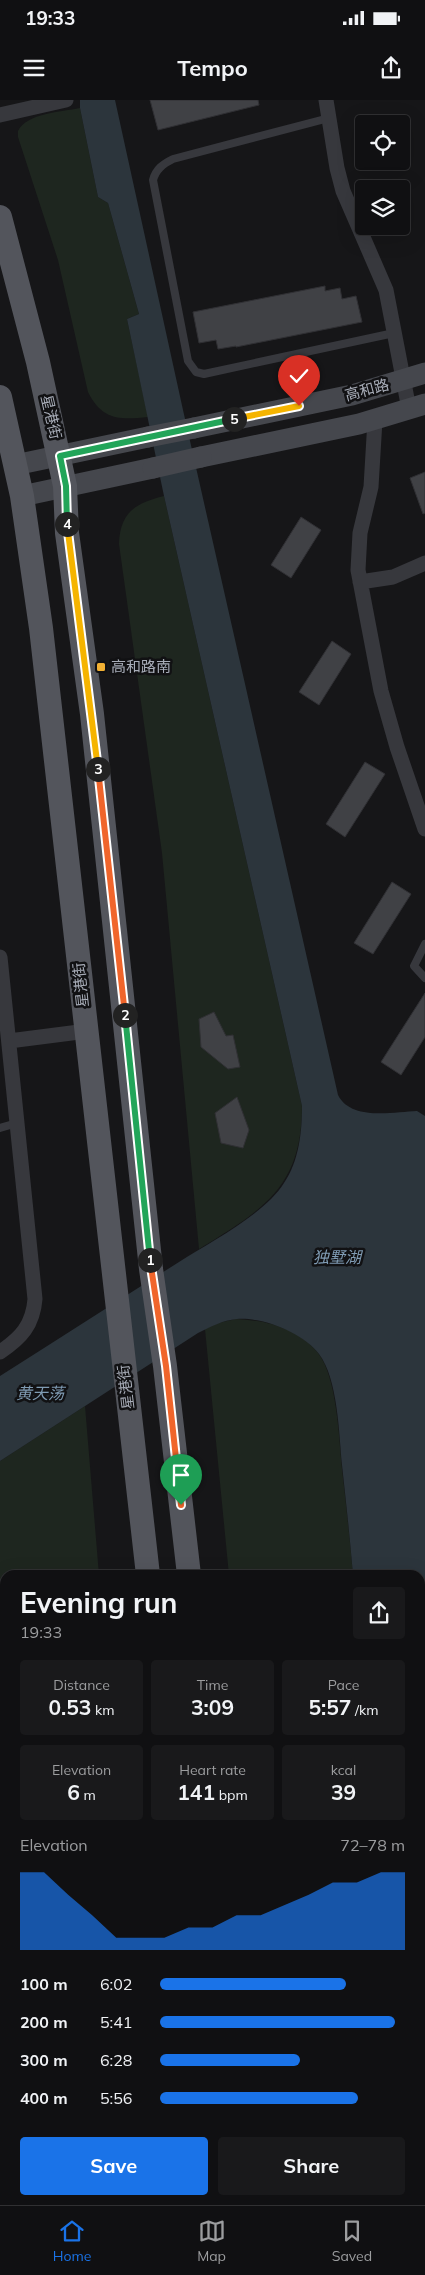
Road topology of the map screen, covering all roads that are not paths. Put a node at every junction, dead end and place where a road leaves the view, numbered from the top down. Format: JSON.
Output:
{"nodes":[{"id":1,"x":66,"y":100,"type":"edge"},
{"id":2,"x":326,"y":100,"type":"edge"},
{"id":3,"x":0,"y":115,"type":"edge"},
{"id":4,"x":329,"y":118,"type":"junction"},
{"id":5,"x":0,"y":217,"type":"edge"},
{"id":6,"x":394,"y":332,"type":"junction"},
{"id":7,"x":425,"y":373,"type":"edge"},
{"id":8,"x":402,"y":380,"type":"junction"},
{"id":9,"x":0,"y":396,"type":"edge"},
{"id":10,"x":417,"y":407,"type":"edge"},
{"id":11,"x":375,"y":420,"type":"junction"},
{"id":12,"x":60,"y":456,"type":"junction"},
{"id":13,"x":15,"y":465,"type":"junction"},
{"id":14,"x":66,"y":486,"type":"junction"},
{"id":15,"x":22,"y":496,"type":"junction"},
{"id":16,"x":425,"y":563,"type":"edge"},
{"id":17,"x":360,"y":582,"type":"junction"},
{"id":18,"x":425,"y":830,"type":"edge"},
{"id":19,"x":425,"y":944,"type":"edge"},
{"id":20,"x":0,"y":957,"type":"edge"},
{"id":21,"x":425,"y":978,"type":"edge"},
{"id":22,"x":87,"y":1031,"type":"junction"},
{"id":23,"x":6,"y":1049,"type":"edge"},
{"id":24,"x":17,"y":1123,"type":"junction"},
{"id":25,"x":0,"y":1128,"type":"edge"},
{"id":26,"x":0,"y":1352,"type":"edge"},
{"id":27,"x":147,"y":1570,"type":"edge"},
{"id":28,"x":188,"y":1570,"type":"edge"}],
"edges":[{"from":1,"to":3,"type":"street"},
{"from":2,"to":4,"type":"street"},
{"from":4,"to":6,"type":"street"},
{"from":4,"to":6,"type":"lane"},
{"from":5,"to":12,"type":"main road","name":"星港街"},
{"from":6,"to":8,"type":"street"},
{"from":7,"to":8,"type":"main road","name":"高和路"},
{"from":8,"to":10,"type":"street"},
{"from":8,"to":12,"type":"main road","name":"高和路","bridge":true},
{"from":9,"to":13,"type":"main road","name":"星港街"},
{"from":10,"to":11,"type":"main road","name":"高和路"},
{"from":11,"to":14,"type":"main road","name":"高和路","bridge":true},
{"from":11,"to":17,"type":"street"},
{"from":12,"to":13,"type":"main road","name":"高和路"},
{"from":12,"to":14,"type":"main road","name":"星港街"},
{"from":13,"to":15,"type":"main road","name":"星港街"},
{"from":14,"to":15,"type":"main road","name":"高和路"},
{"from":14,"to":28,"type":"main road","name":"星港街"},
{"from":15,"to":22,"type":"main road","name":"星港街"},
{"from":16,"to":17,"type":"street"},
{"from":17,"to":18,"type":"street"},
{"from":19,"to":21,"type":"lane"},
{"from":20,"to":23,"type":"street"},
{"from":22,"to":23,"type":"street"},
{"from":22,"to":27,"type":"main road","name":"星港街"},
{"from":23,"to":24,"type":"street"},
{"from":24,"to":25,"type":"lane"},
{"from":24,"to":26,"type":"street"}]}
